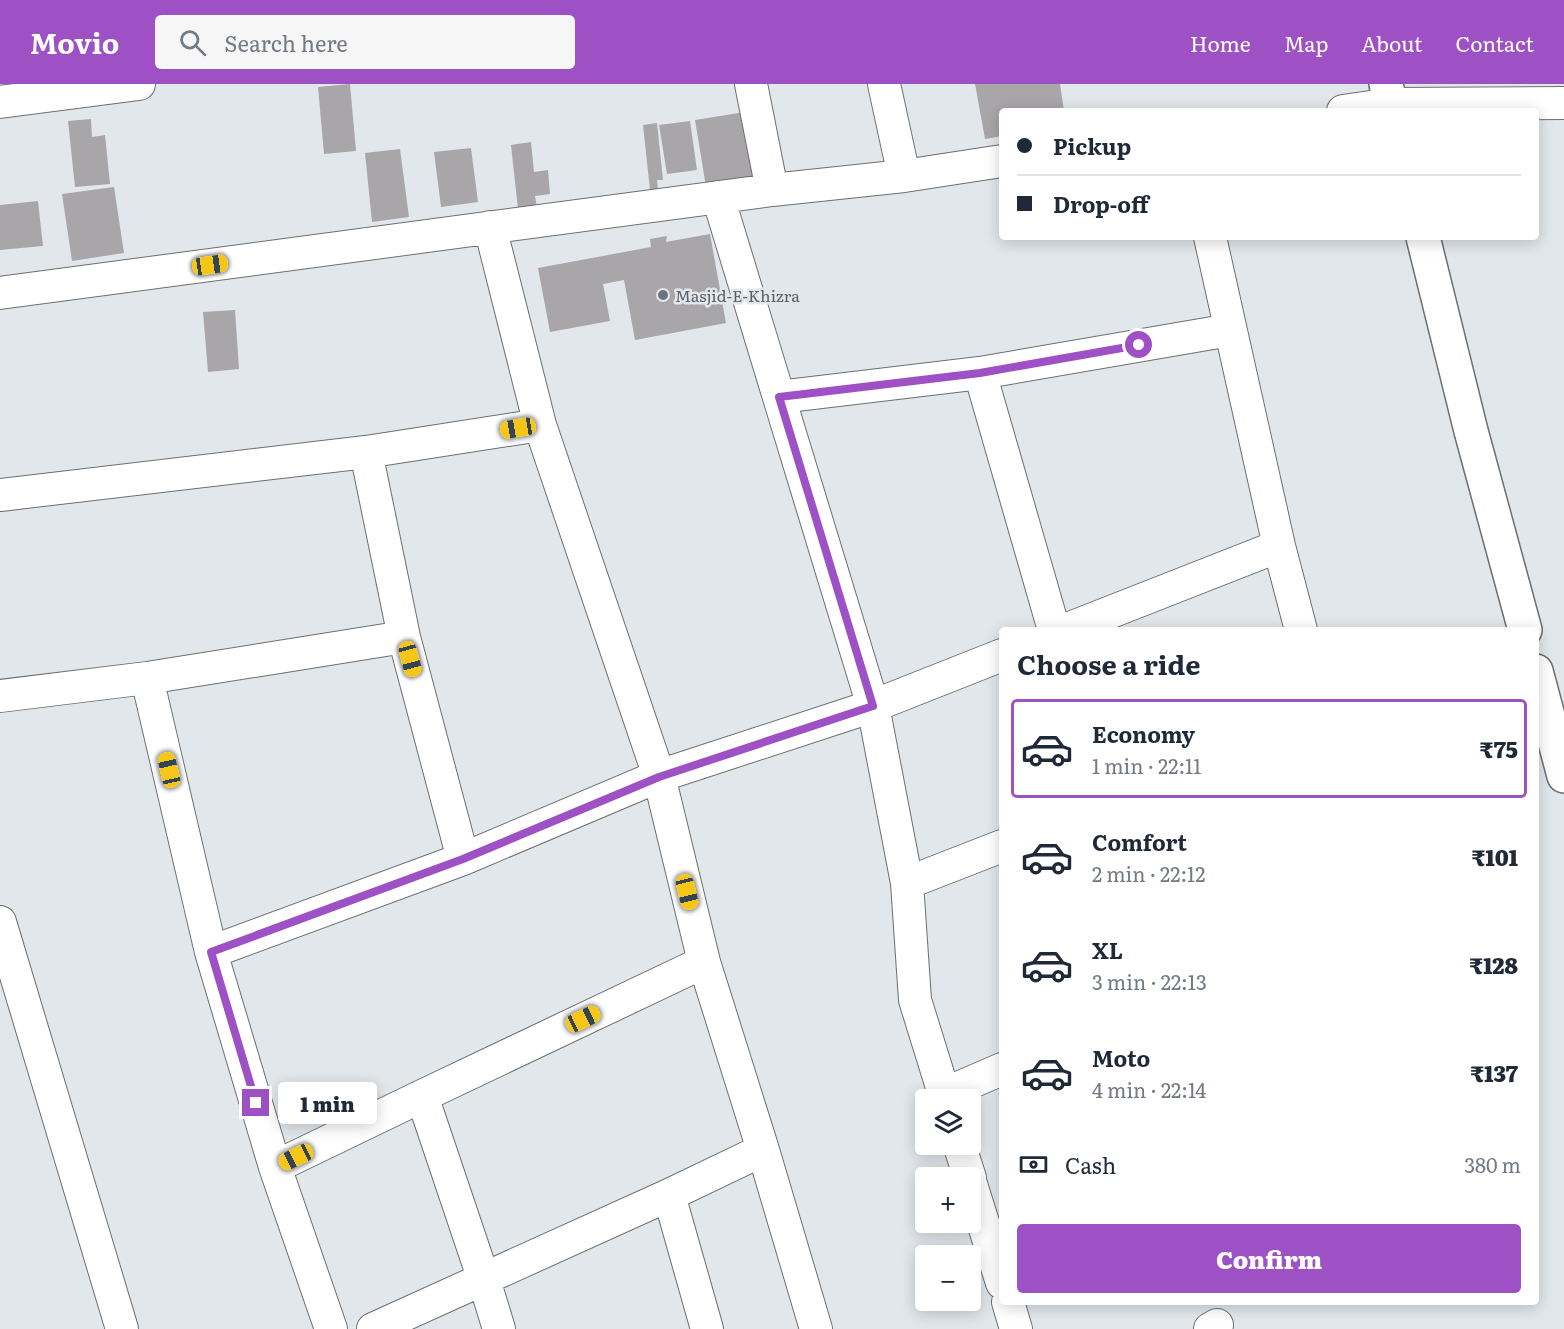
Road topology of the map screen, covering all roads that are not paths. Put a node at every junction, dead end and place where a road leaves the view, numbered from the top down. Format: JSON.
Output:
{"nodes":[{"id":1,"x":139,"y":84,"type":"edge"},
{"id":2,"x":751,"y":84,"type":"edge"},
{"id":3,"x":884,"y":84,"type":"edge"},
{"id":4,"x":1390,"y":100,"type":"edge"},
{"id":5,"x":0,"y":102,"type":"edge"},
{"id":6,"x":1564,"y":103,"type":"edge"},
{"id":7,"x":1356,"y":108,"type":"edge"},
{"id":8,"x":999,"y":161,"type":"edge"},
{"id":9,"x":904,"y":176,"type":"junction"},
{"id":10,"x":772,"y":190,"type":"junction"},
{"id":11,"x":718,"y":197,"type":"junction"},
{"id":12,"x":490,"y":227,"type":"junction"},
{"id":13,"x":1211,"y":240,"type":"edge"},
{"id":14,"x":1424,"y":240,"type":"edge"},
{"id":15,"x":0,"y":293,"type":"edge"},
{"id":16,"x":1230,"y":330,"type":"junction"},
{"id":17,"x":980,"y":373,"type":"junction"},
{"id":18,"x":779,"y":397,"type":"junction"},
{"id":19,"x":540,"y":425,"type":"junction"},
{"id":20,"x":366,"y":452,"type":"junction"},
{"id":21,"x":0,"y":495,"type":"edge"},
{"id":22,"x":1279,"y":546,"type":"junction"},
{"id":23,"x":1053,"y":627,"type":"edge"},
{"id":24,"x":1073,"y":627,"type":"edge"},
{"id":25,"x":1300,"y":627,"type":"edge"},
{"id":26,"x":1524,"y":627,"type":"edge"},
{"id":27,"x":404,"y":637,"type":"junction"},
{"id":28,"x":999,"y":656,"type":"edge"},
{"id":29,"x":147,"y":678,"type":"junction"},
{"id":30,"x":1539,"y":682,"type":"edge"},
{"id":31,"x":0,"y":696,"type":"edge"},
{"id":32,"x":873,"y":706,"type":"junction"},
{"id":33,"x":1564,"y":776,"type":"edge"},
{"id":34,"x":659,"y":777,"type":"junction"},
{"id":35,"x":999,"y":847,"type":"edge"},
{"id":36,"x":463,"y":859,"type":"junction"},
{"id":37,"x":907,"y":883,"type":"junction"},
{"id":38,"x":0,"y":922,"type":"edge"},
{"id":39,"x":211,"y":952,"type":"junction"},
{"id":40,"x":704,"y":962,"type":"junction"},
{"id":41,"x":6,"y":966,"type":"edge"},
{"id":42,"x":999,"y":1070,"type":"edge"},
{"id":43,"x":943,"y":1089,"type":"edge"},
{"id":44,"x":960,"y":1089,"type":"edge"},
{"id":45,"x":422,"y":1096,"type":"junction"},
{"id":46,"x":763,"y":1150,"type":"junction"},
{"id":47,"x":274,"y":1167,"type":"junction"},
{"id":48,"x":669,"y":1195,"type":"junction"},
{"id":49,"x":981,"y":1206,"type":"edge"},
{"id":50,"x":996,"y":1244,"type":"edge"},
{"id":51,"x":999,"y":1264,"type":"edge"},
{"id":52,"x":484,"y":1280,"type":"junction"},
{"id":53,"x":1009,"y":1305,"type":"edge"},
{"id":54,"x":122,"y":1329,"type":"edge"},
{"id":55,"x":332,"y":1329,"type":"edge"},
{"id":56,"x":373,"y":1329,"type":"edge"},
{"id":57,"x":499,"y":1329,"type":"edge"},
{"id":58,"x":707,"y":1329,"type":"edge"},
{"id":59,"x":816,"y":1329,"type":"edge"},
{"id":60,"x":1016,"y":1329,"type":"edge"}],
"edges":[{"from":1,"to":5,"type":"street"},
{"from":2,"to":10,"type":"street"},
{"from":3,"to":9,"type":"street"},
{"from":4,"to":6,"type":"street"},
{"from":4,"to":7,"type":"street"},
{"from":8,"to":9,"type":"street"},
{"from":9,"to":10,"type":"street"},
{"from":10,"to":11,"type":"street"},
{"from":11,"to":12,"type":"street"},
{"from":11,"to":18,"type":"street"},
{"from":12,"to":15,"type":"street"},
{"from":12,"to":19,"type":"street"},
{"from":13,"to":16,"type":"street"},
{"from":14,"to":26,"type":"street"},
{"from":16,"to":17,"type":"street"},
{"from":16,"to":22,"type":"street"},
{"from":17,"to":18,"type":"street"},
{"from":17,"to":23,"type":"street"},
{"from":18,"to":32,"type":"street"},
{"from":19,"to":20,"type":"street"},
{"from":19,"to":34,"type":"street"},
{"from":20,"to":21,"type":"street"},
{"from":20,"to":27,"type":"street"},
{"from":22,"to":24,"type":"street"},
{"from":22,"to":25,"type":"street"},
{"from":27,"to":29,"type":"street"},
{"from":27,"to":36,"type":"street"},
{"from":28,"to":32,"type":"street"},
{"from":29,"to":31,"type":"street"},
{"from":29,"to":39,"type":"street"},
{"from":30,"to":33,"type":"street"},
{"from":32,"to":34,"type":"street"},
{"from":32,"to":37,"type":"street"},
{"from":34,"to":36,"type":"street"},
{"from":34,"to":40,"type":"street"},
{"from":35,"to":37,"type":"street"},
{"from":36,"to":39,"type":"street"},
{"from":37,"to":43,"type":"street"},
{"from":38,"to":41,"type":"street"},
{"from":39,"to":47,"type":"street"},
{"from":40,"to":45,"type":"street"},
{"from":40,"to":46,"type":"street"},
{"from":41,"to":54,"type":"street"},
{"from":42,"to":44,"type":"street"},
{"from":45,"to":47,"type":"street"},
{"from":45,"to":52,"type":"street"},
{"from":46,"to":48,"type":"street"},
{"from":46,"to":59,"type":"street"},
{"from":47,"to":55,"type":"street"},
{"from":48,"to":52,"type":"street"},
{"from":48,"to":58,"type":"street"},
{"from":49,"to":50,"type":"street"},
{"from":50,"to":51,"type":"street"},
{"from":52,"to":56,"type":"street"},
{"from":52,"to":57,"type":"street"},
{"from":53,"to":60,"type":"street"}]}
